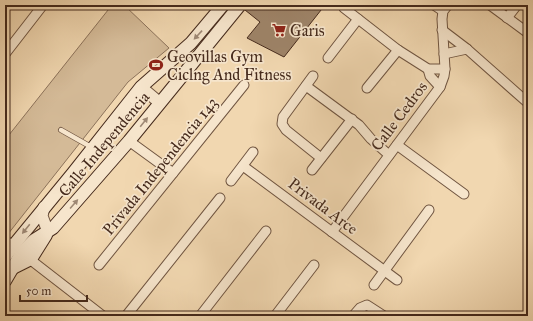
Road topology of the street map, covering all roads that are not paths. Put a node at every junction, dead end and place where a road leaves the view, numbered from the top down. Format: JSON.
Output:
{"nodes":[{"id":1,"x":43,"y":5,"type":"edge"},
{"id":2,"x":223,"y":5,"type":"edge"},
{"id":3,"x":240,"y":5,"type":"edge"},
{"id":4,"x":434,"y":5,"type":"edge"},
{"id":5,"x":490,"y":5,"type":"edge"},
{"id":6,"x":517,"y":5,"type":"edge"},
{"id":7,"x":344,"y":8,"type":"dead end"},
{"id":8,"x":446,"y":8,"type":"edge"},
{"id":9,"x":507,"y":18,"type":"junction"},
{"id":10,"x":358,"y":19,"type":"junction"},
{"id":11,"x":442,"y":30,"type":"junction"},
{"id":12,"x":528,"y":33,"type":"edge"},
{"id":13,"x":467,"y":49,"type":"junction"},
{"id":14,"x":398,"y":50,"type":"junction"},
{"id":15,"x":5,"y":54,"type":"edge"},
{"id":16,"x":444,"y":54,"type":"junction"},
{"id":17,"x":328,"y":58,"type":"dead end"},
{"id":18,"x":428,"y":69,"type":"junction"},
{"id":19,"x":445,"y":69,"type":"junction"},
{"id":20,"x":313,"y":76,"type":"dead end"},
{"id":21,"x":244,"y":85,"type":"dead end"},
{"id":22,"x":306,"y":86,"type":"junction"},
{"id":23,"x":140,"y":87,"type":"junction"},
{"id":24,"x":367,"y":88,"type":"dead end"},
{"id":25,"x":440,"y":88,"type":"junction"},
{"id":26,"x":160,"y":103,"type":"junction"},
{"id":27,"x":528,"y":103,"type":"edge"},
{"id":28,"x":352,"y":119,"type":"junction"},
{"id":29,"x":61,"y":130,"type":"dead end"},
{"id":30,"x":129,"y":141,"type":"junction"},
{"id":31,"x":397,"y":145,"type":"junction"},
{"id":32,"x":93,"y":148,"type":"junction"},
{"id":33,"x":253,"y":152,"type":"dead end"},
{"id":34,"x":389,"y":155,"type":"junction"},
{"id":35,"x":321,"y":158,"type":"junction"},
{"id":36,"x":243,"y":166,"type":"junction"},
{"id":37,"x":312,"y":170,"type":"dead end"},
{"id":38,"x":173,"y":173,"type":"junction"},
{"id":39,"x":231,"y":181,"type":"dead end"},
{"id":40,"x":464,"y":194,"type":"dead end"},
{"id":41,"x":220,"y":198,"type":"dead end"},
{"id":42,"x":44,"y":207,"type":"junction"},
{"id":43,"x":428,"y":210,"type":"dead end"},
{"id":44,"x":266,"y":231,"type":"dead end"},
{"id":45,"x":48,"y":232,"type":"junction"},
{"id":46,"x":332,"y":232,"type":"junction"},
{"id":47,"x":18,"y":249,"type":"edge"},
{"id":48,"x":5,"y":257,"type":"edge"},
{"id":49,"x":99,"y":265,"type":"dead end"},
{"id":50,"x":314,"y":265,"type":"dead end"},
{"id":51,"x":385,"y":270,"type":"junction"},
{"id":52,"x":5,"y":280,"type":"edge"},
{"id":53,"x":397,"y":280,"type":"dead end"},
{"id":54,"x":374,"y":286,"type":"dead end"},
{"id":55,"x":103,"y":316,"type":"edge"},
{"id":56,"x":126,"y":316,"type":"edge"},
{"id":57,"x":200,"y":316,"type":"edge"},
{"id":58,"x":275,"y":316,"type":"edge"},
{"id":59,"x":354,"y":316,"type":"edge"},
{"id":60,"x":384,"y":316,"type":"edge"}],
"edges":[{"from":1,"to":15,"type":"street"},
{"from":2,"to":23,"type":"main road","name":"Calle Independencia","one_way":true},
{"from":3,"to":26,"type":"main road","name":"Calle Independencia"},
{"from":4,"to":8,"type":"street"},
{"from":5,"to":9,"type":"street"},
{"from":6,"to":9,"type":"street"},
{"from":7,"to":10,"type":"street"},
{"from":8,"to":11,"type":"street","name":"Calle Cedros"},
{"from":9,"to":12,"type":"street"},
{"from":10,"to":14,"type":"street"},
{"from":10,"to":17,"type":"street"},
{"from":11,"to":13,"type":"street"},
{"from":11,"to":16,"type":"street","name":"Calle Cedros"},
{"from":13,"to":16,"type":"street"},
{"from":13,"to":27,"type":"street"},
{"from":14,"to":18,"type":"street"},
{"from":14,"to":24,"type":"street"},
{"from":16,"to":19,"type":"street","name":"Calle Cedros"},
{"from":18,"to":19,"type":"street"},
{"from":18,"to":25,"type":"street"},
{"from":19,"to":25,"type":"street","name":"Calle Cedros"},
{"from":20,"to":22,"type":"street"},
{"from":21,"to":38,"type":"street","name":"Privada Independencia 143"},
{"from":22,"to":28,"type":"street"},
{"from":22,"to":35,"type":"street"},
{"from":23,"to":26,"type":"street"},
{"from":23,"to":32,"type":"main road","name":"Calle Independencia"},
{"from":25,"to":31,"type":"street","name":"Calle Cedros"},
{"from":30,"to":26,"type":"main road","name":"Calle Independencia","one_way":true},
{"from":28,"to":34,"type":"street"},
{"from":28,"to":35,"type":"street"},
{"from":29,"to":32,"type":"lane"},
{"from":30,"to":38,"type":"street"},
{"from":45,"to":30,"type":"main road","name":"Calle Independencia","one_way":true},
{"from":31,"to":34,"type":"street","name":"Calle Cedros"},
{"from":31,"to":40,"type":"street"},
{"from":32,"to":42,"type":"main road","name":"Calle Independencia"},
{"from":33,"to":36,"type":"street"},
{"from":34,"to":46,"type":"street","name":"Calle Cedros"},
{"from":35,"to":37,"type":"street"},
{"from":36,"to":39,"type":"street"},
{"from":36,"to":46,"type":"street","name":"Privada Arce"},
{"from":38,"to":49,"type":"street","name":"Privada Independencia 143"},
{"from":41,"to":56,"type":"street"},
{"from":42,"to":45,"type":"street"},
{"from":42,"to":47,"type":"main road","name":"Calle Independencia","one_way":true},
{"from":43,"to":51,"type":"street"},
{"from":44,"to":57,"type":"street"},
{"from":45,"to":47,"type":"main road","name":"Calle Independencia"},
{"from":46,"to":51,"type":"street","name":"Privada Arce"},
{"from":47,"to":48,"type":"main road","name":"Calle Independencia"},
{"from":47,"to":52,"type":"main road","name":"Calle Independencia"},
{"from":47,"to":55,"type":"street"},
{"from":50,"to":58,"type":"street"},
{"from":51,"to":53,"type":"street","name":"Privada Arce"},
{"from":51,"to":54,"type":"street"},
{"from":59,"to":60,"type":"street"}]}
